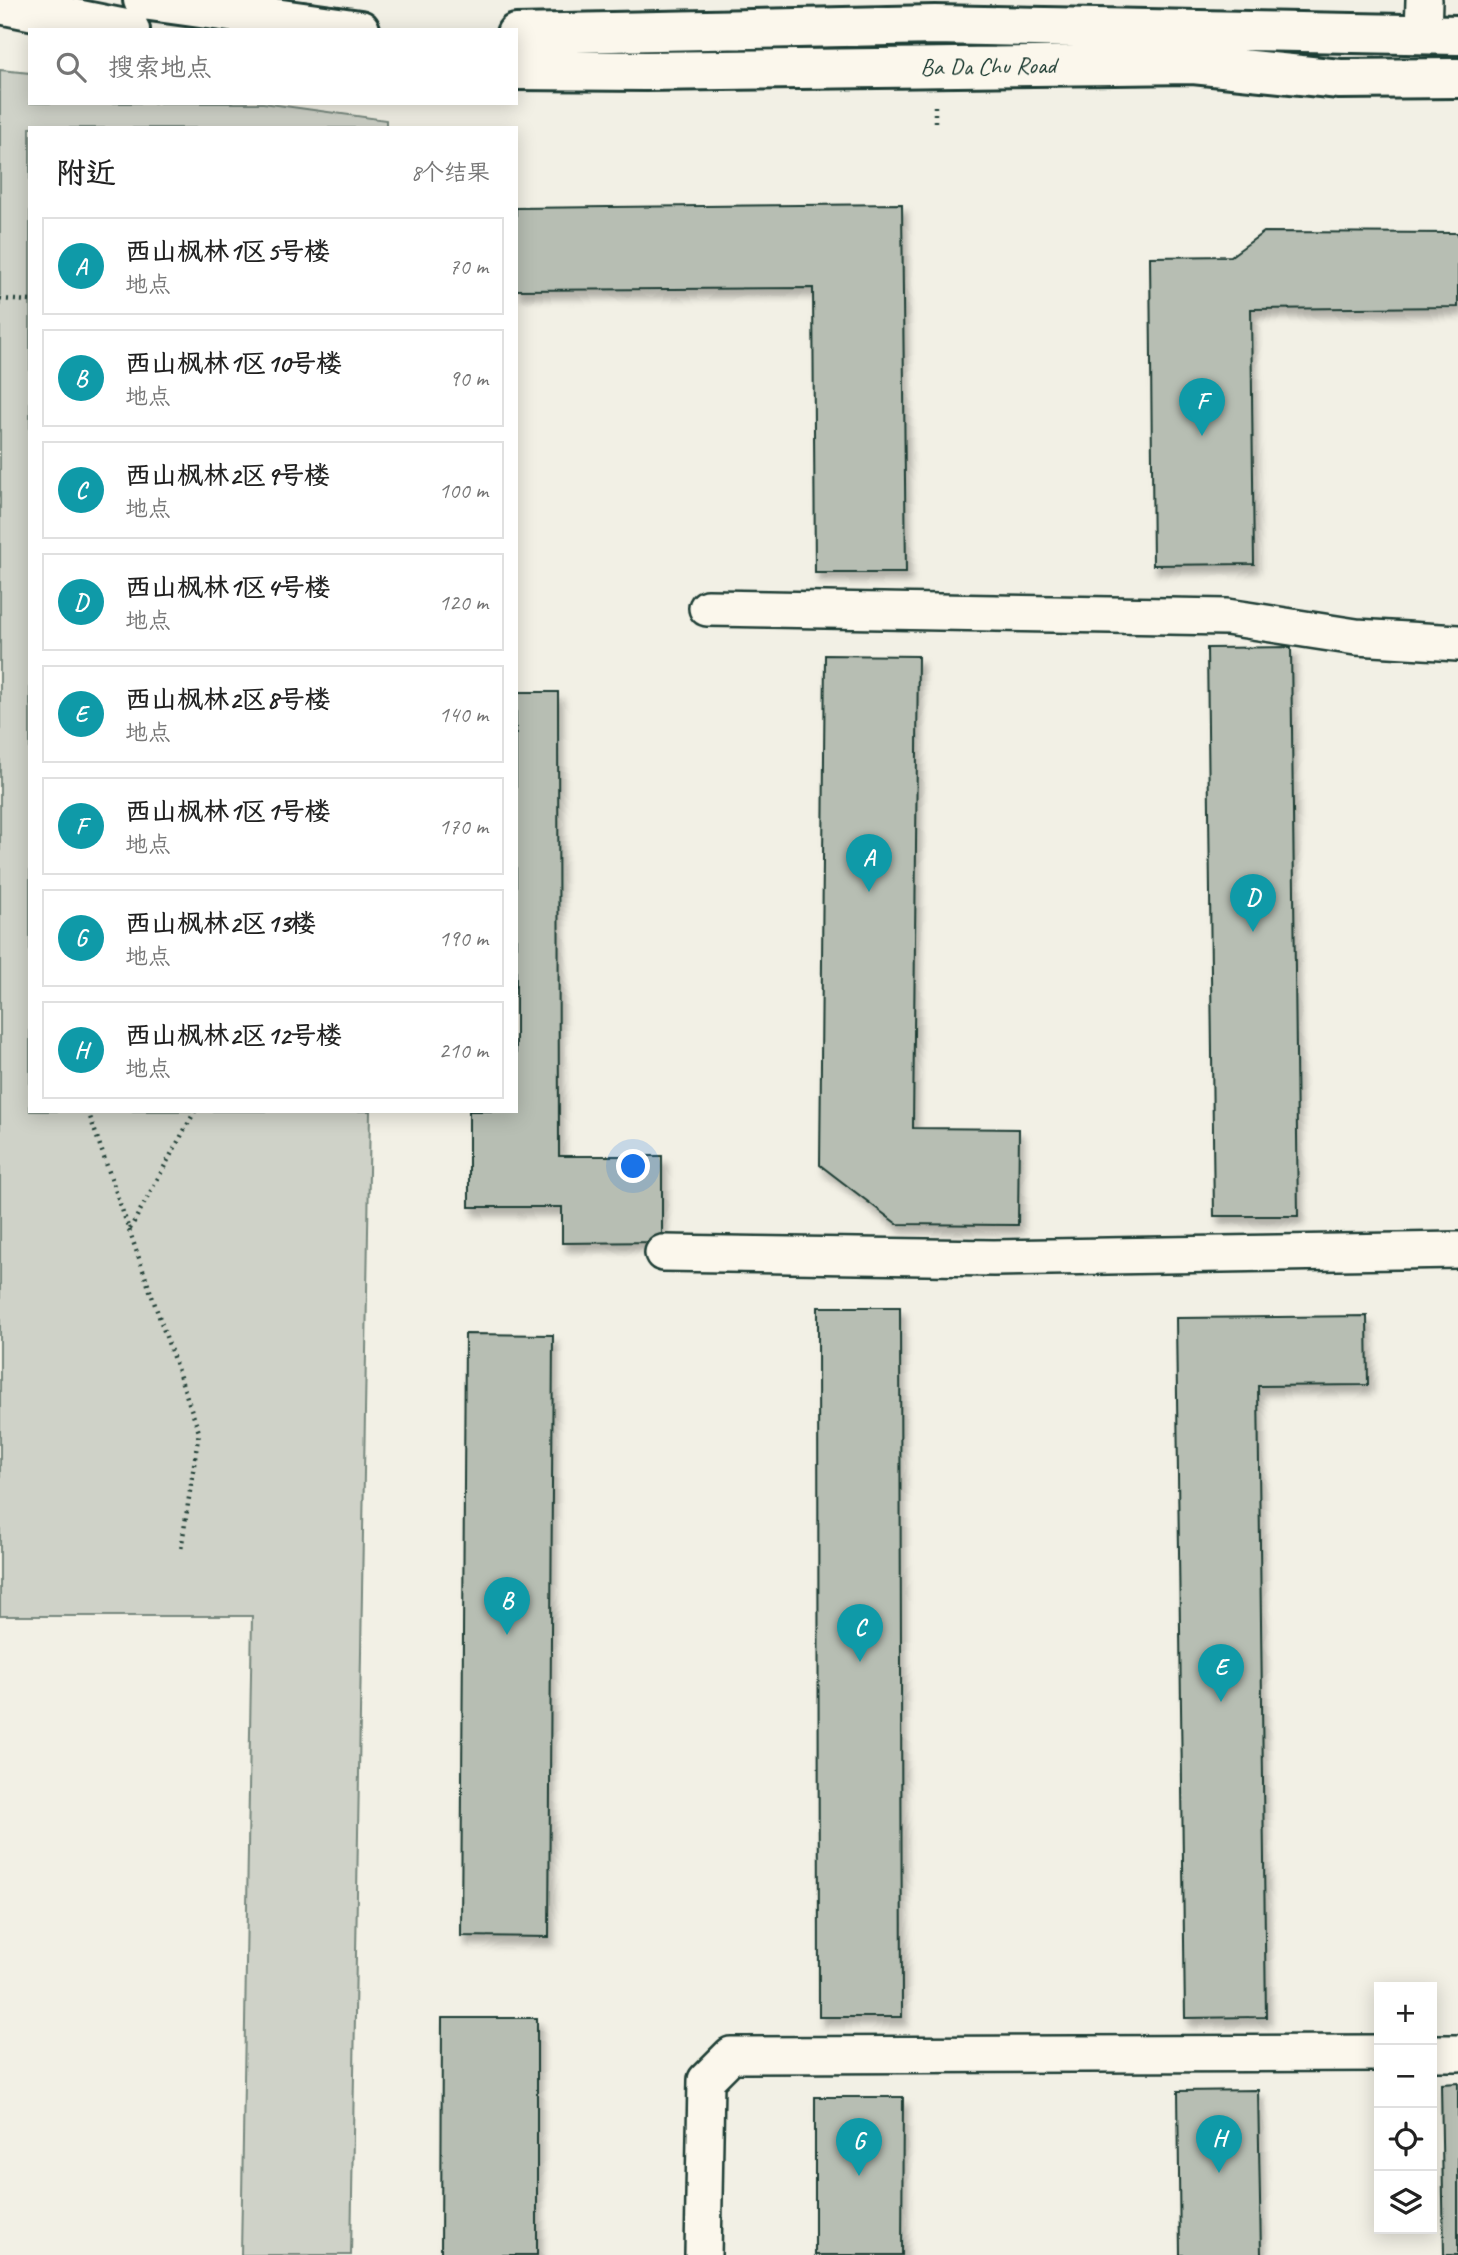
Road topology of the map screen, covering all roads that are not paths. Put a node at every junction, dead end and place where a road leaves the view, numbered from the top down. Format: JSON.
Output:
{"nodes":[{"id":1,"x":143,"y":0,"type":"edge"},
{"id":2,"x":0,"y":4,"type":"edge"},
{"id":3,"x":1435,"y":24,"type":"edge"},
{"id":4,"x":121,"y":28,"type":"edge"},
{"id":5,"x":346,"y":28,"type":"edge"},
{"id":6,"x":518,"y":34,"type":"edge"},
{"id":7,"x":518,"y":70,"type":"edge"},
{"id":8,"x":1458,"y":78,"type":"edge"},
{"id":9,"x":707,"y":608,"type":"dead end"},
{"id":10,"x":1458,"y":643,"type":"edge"},
{"id":11,"x":1458,"y":1250,"type":"edge"},
{"id":12,"x":663,"y":1253,"type":"dead end"},
{"id":13,"x":1374,"y":2053,"type":"edge"},
{"id":14,"x":1437,"y":2053,"type":"edge"},
{"id":15,"x":1458,"y":2053,"type":"edge"},
{"id":16,"x":703,"y":2255,"type":"edge"}],
"edges":[{"from":1,"to":5,"type":"street"},
{"from":2,"to":4,"type":"street"},
{"from":3,"to":6,"type":"street","name":"Ba Da Chu Road"},
{"from":7,"to":8,"type":"street","name":"Ba Da Chu Road"},
{"from":9,"to":10,"type":"street"},
{"from":11,"to":12,"type":"street"},
{"from":13,"to":16,"type":"street"},
{"from":14,"to":15,"type":"street"}]}
